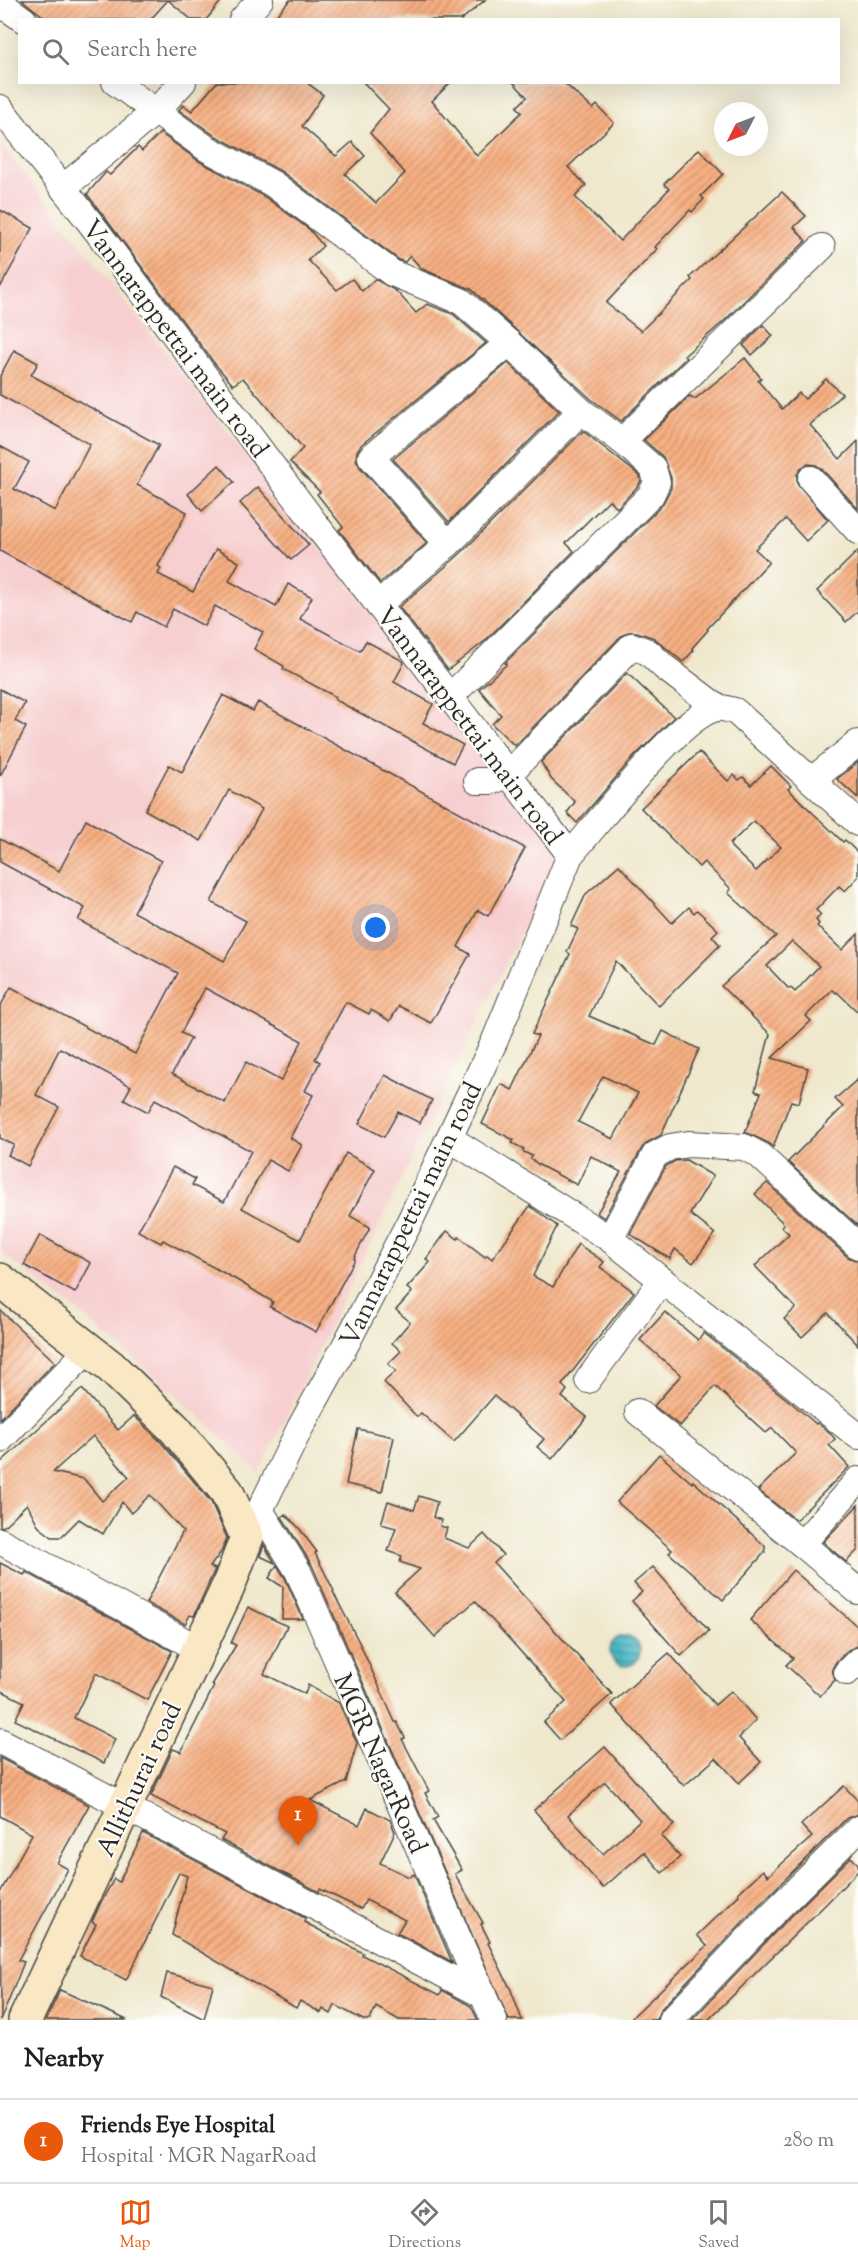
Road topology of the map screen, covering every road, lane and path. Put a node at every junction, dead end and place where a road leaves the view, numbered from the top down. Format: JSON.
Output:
{"nodes":[{"id":1,"x":260,"y":0,"type":"edge"},
{"id":2,"x":0,"y":3,"type":"edge"},
{"id":3,"x":21,"y":18,"type":"edge"},
{"id":4,"x":244,"y":18,"type":"edge"},
{"id":5,"x":118,"y":84,"type":"edge"},
{"id":6,"x":181,"y":84,"type":"edge"},
{"id":7,"x":0,"y":108,"type":"edge"},
{"id":8,"x":156,"y":111,"type":"junction"},
{"id":9,"x":63,"y":188,"type":"junction"},
{"id":10,"x":822,"y":247,"type":"dead end"},
{"id":11,"x":509,"y":343,"type":"junction"},
{"id":12,"x":581,"y":411,"type":"junction"},
{"id":13,"x":622,"y":441,"type":"junction"},
{"id":14,"x":811,"y":478,"type":"dead end"},
{"id":15,"x":858,"y":531,"type":"edge"},
{"id":16,"x":448,"y":544,"type":"junction"},
{"id":17,"x":378,"y":605,"type":"junction"},
{"id":18,"x":450,"y":697,"type":"junction"},
{"id":19,"x":718,"y":708,"type":"junction"},
{"id":20,"x":858,"y":743,"type":"edge"},
{"id":21,"x":508,"y":775,"type":"junction"},
{"id":22,"x":812,"y":780,"type":"junction"},
{"id":23,"x":477,"y":781,"type":"dead end"},
{"id":24,"x":858,"y":823,"type":"edge"},
{"id":25,"x":570,"y":855,"type":"junction"},
{"id":26,"x":449,"y":1138,"type":"junction"},
{"id":27,"x":610,"y":1239,"type":"junction"},
{"id":28,"x":858,"y":1246,"type":"edge"},
{"id":29,"x":0,"y":1280,"type":"edge"},
{"id":30,"x":662,"y":1280,"type":"junction"},
{"id":31,"x":89,"y":1349,"type":"junction"},
{"id":32,"x":588,"y":1380,"type":"dead end"},
{"id":33,"x":638,"y":1412,"type":"dead end"},
{"id":34,"x":858,"y":1436,"type":"edge"},
{"id":35,"x":0,"y":1440,"type":"edge"},
{"id":36,"x":858,"y":1480,"type":"edge"},
{"id":37,"x":254,"y":1523,"type":"junction"},
{"id":38,"x":0,"y":1541,"type":"edge"},
{"id":39,"x":802,"y":1544,"type":"junction"},
{"id":40,"x":858,"y":1591,"type":"edge"},
{"id":41,"x":199,"y":1649,"type":"junction"},
{"id":42,"x":0,"y":1741,"type":"edge"},
{"id":43,"x":124,"y":1807,"type":"junction"},
{"id":44,"x":858,"y":1830,"type":"edge"},
{"id":45,"x":483,"y":1995,"type":"junction"},
{"id":46,"x":25,"y":2020,"type":"edge"},
{"id":47,"x":494,"y":2020,"type":"edge"},
{"id":48,"x":670,"y":2020,"type":"edge"}],
"edges":[{"from":1,"to":4,"type":"street"},
{"from":2,"to":3,"type":"street"},
{"from":5,"to":8,"type":"street"},
{"from":6,"to":8,"type":"street"},
{"from":7,"to":9,"type":"street","name":"Vannarappettai main road"},
{"from":8,"to":9,"type":"street"},
{"from":8,"to":11,"type":"street"},
{"from":9,"to":17,"type":"street","name":"Vannarappettai main road"},
{"from":10,"to":13,"type":"street"},
{"from":11,"to":12,"type":"street"},
{"from":11,"to":16,"type":"street"},
{"from":12,"to":13,"type":"street"},
{"from":12,"to":16,"type":"street"},
{"from":13,"to":18,"type":"street"},
{"from":14,"to":15,"type":"street"},
{"from":16,"to":17,"type":"street"},
{"from":17,"to":18,"type":"street","name":"Vannarappettai main road"},
{"from":18,"to":21,"type":"street","name":"Vannarappettai main road"},
{"from":19,"to":21,"type":"street"},
{"from":19,"to":22,"type":"street"},
{"from":19,"to":25,"type":"street"},
{"from":20,"to":22,"type":"street"},
{"from":21,"to":23,"type":"street"},
{"from":21,"to":25,"type":"street","name":"Vannarappettai main road"},
{"from":22,"to":24,"type":"street"},
{"from":25,"to":26,"type":"street","name":"Vannarappettai main road"},
{"from":26,"to":27,"type":"street"},
{"from":26,"to":37,"type":"street","name":"Vannarappettai main road"},
{"from":27,"to":28,"type":"street"},
{"from":27,"to":30,"type":"street"},
{"from":29,"to":31,"type":"main road"},
{"from":30,"to":32,"type":"street"},
{"from":30,"to":34,"type":"street"},
{"from":31,"to":35,"type":"street"},
{"from":31,"to":37,"type":"main road"},
{"from":33,"to":39,"type":"street"},
{"from":36,"to":39,"type":"street"},
{"from":37,"to":41,"type":"main road","name":"Allithurai road"},
{"from":37,"to":45,"type":"street","name":"MGR NagarRoad"},
{"from":38,"to":41,"type":"street"},
{"from":39,"to":40,"type":"street"},
{"from":41,"to":43,"type":"main road","name":"Allithurai road"},
{"from":42,"to":43,"type":"street"},
{"from":43,"to":45,"type":"street"},
{"from":43,"to":46,"type":"main road","name":"Allithurai road"},
{"from":44,"to":48,"type":"street"},
{"from":45,"to":47,"type":"street","name":"MGR NagarRoad"}]}
